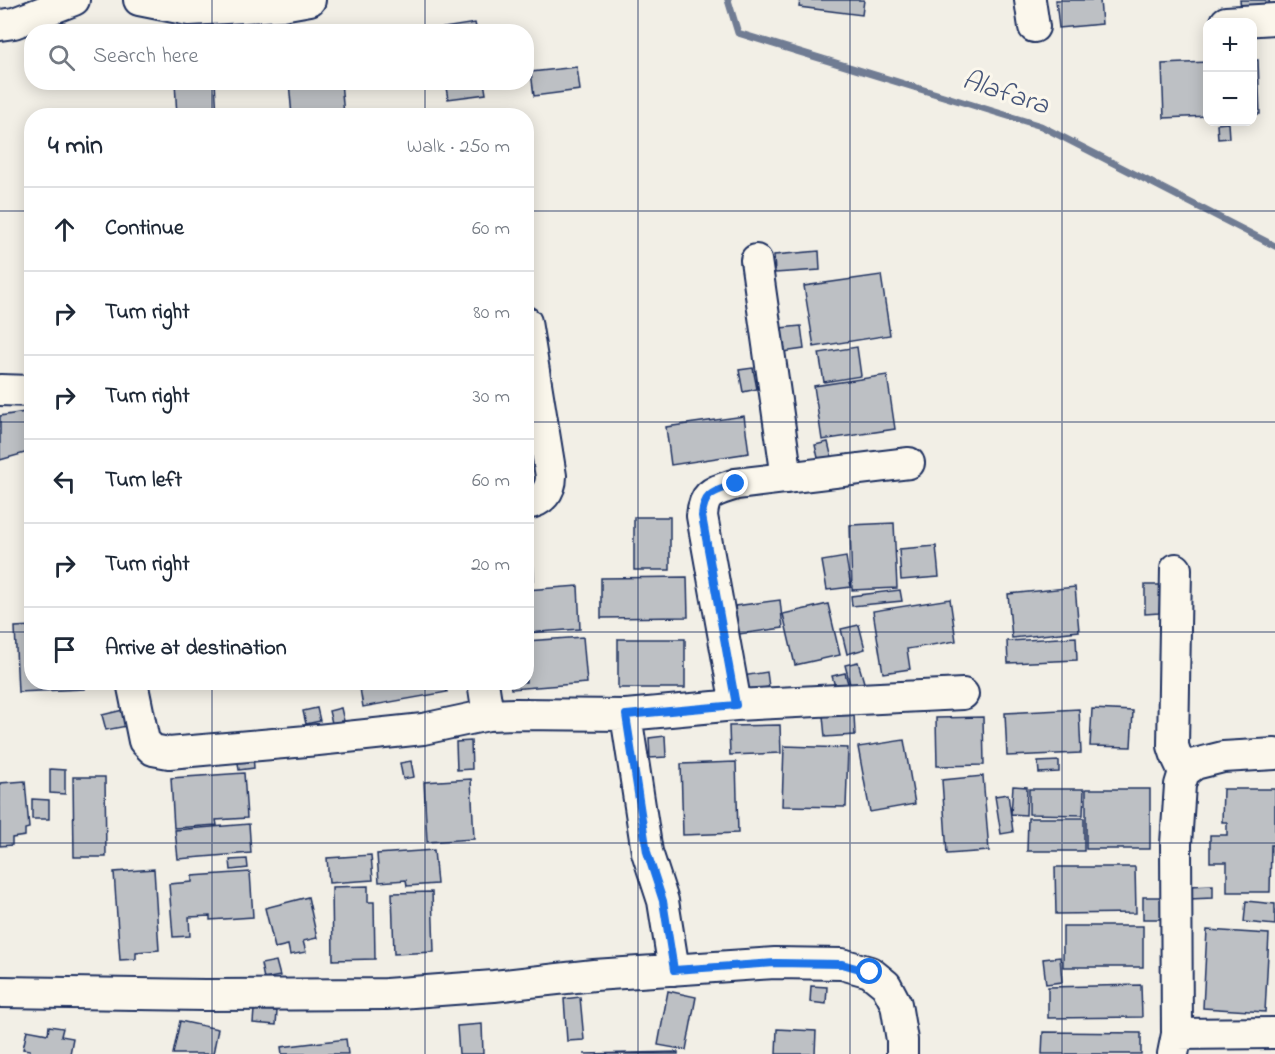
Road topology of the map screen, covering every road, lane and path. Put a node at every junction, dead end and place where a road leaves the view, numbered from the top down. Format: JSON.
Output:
{"nodes":[{"id":1,"x":74,"y":0,"type":"edge"},
{"id":2,"x":139,"y":0,"type":"edge"},
{"id":3,"x":310,"y":0,"type":"edge"},
{"id":4,"x":1275,"y":19,"type":"edge"},
{"id":5,"x":1257,"y":20,"type":"edge"},
{"id":6,"x":0,"y":25,"type":"edge"},
{"id":7,"x":756,"y":260,"type":"dead end"},
{"id":8,"x":534,"y":371,"type":"edge"},
{"id":9,"x":0,"y":390,"type":"edge"},
{"id":10,"x":24,"y":392,"type":"edge"},
{"id":11,"x":909,"y":463,"type":"dead end"},
{"id":12,"x":787,"y":478,"type":"junction"},
{"id":13,"x":534,"y":503,"type":"edge"},
{"id":14,"x":1176,"y":569,"type":"dead end"},
{"id":15,"x":134,"y":690,"type":"edge"},
{"id":16,"x":484,"y":690,"type":"edge"},
{"id":17,"x":963,"y":694,"type":"dead end"},
{"id":18,"x":736,"y":705,"type":"junction"},
{"id":19,"x":488,"y":715,"type":"junction"},
{"id":20,"x":626,"y":715,"type":"junction"},
{"id":21,"x":1275,"y":754,"type":"edge"},
{"id":22,"x":1184,"y":772,"type":"junction"},
{"id":23,"x":674,"y":970,"type":"junction"},
{"id":24,"x":0,"y":992,"type":"edge"},
{"id":25,"x":1275,"y":1033,"type":"edge"},
{"id":26,"x":1175,"y":1044,"type":"edge"},
{"id":27,"x":902,"y":1054,"type":"edge"}],
"edges":[{"from":1,"to":6,"type":"street"},
{"from":2,"to":3,"type":"street"},
{"from":4,"to":5,"type":"street"},
{"from":7,"to":12,"type":"street"},
{"from":8,"to":13,"type":"street"},
{"from":9,"to":10,"type":"street"},
{"from":11,"to":12,"type":"street"},
{"from":12,"to":18,"type":"street"},
{"from":14,"to":22,"type":"street"},
{"from":15,"to":19,"type":"street"},
{"from":16,"to":19,"type":"street"},
{"from":17,"to":18,"type":"street"},
{"from":18,"to":20,"type":"street"},
{"from":19,"to":20,"type":"street"},
{"from":20,"to":23,"type":"street"},
{"from":21,"to":22,"type":"street"},
{"from":22,"to":26,"type":"street"},
{"from":23,"to":24,"type":"street"},
{"from":23,"to":27,"type":"street"},
{"from":25,"to":26,"type":"street"}]}
